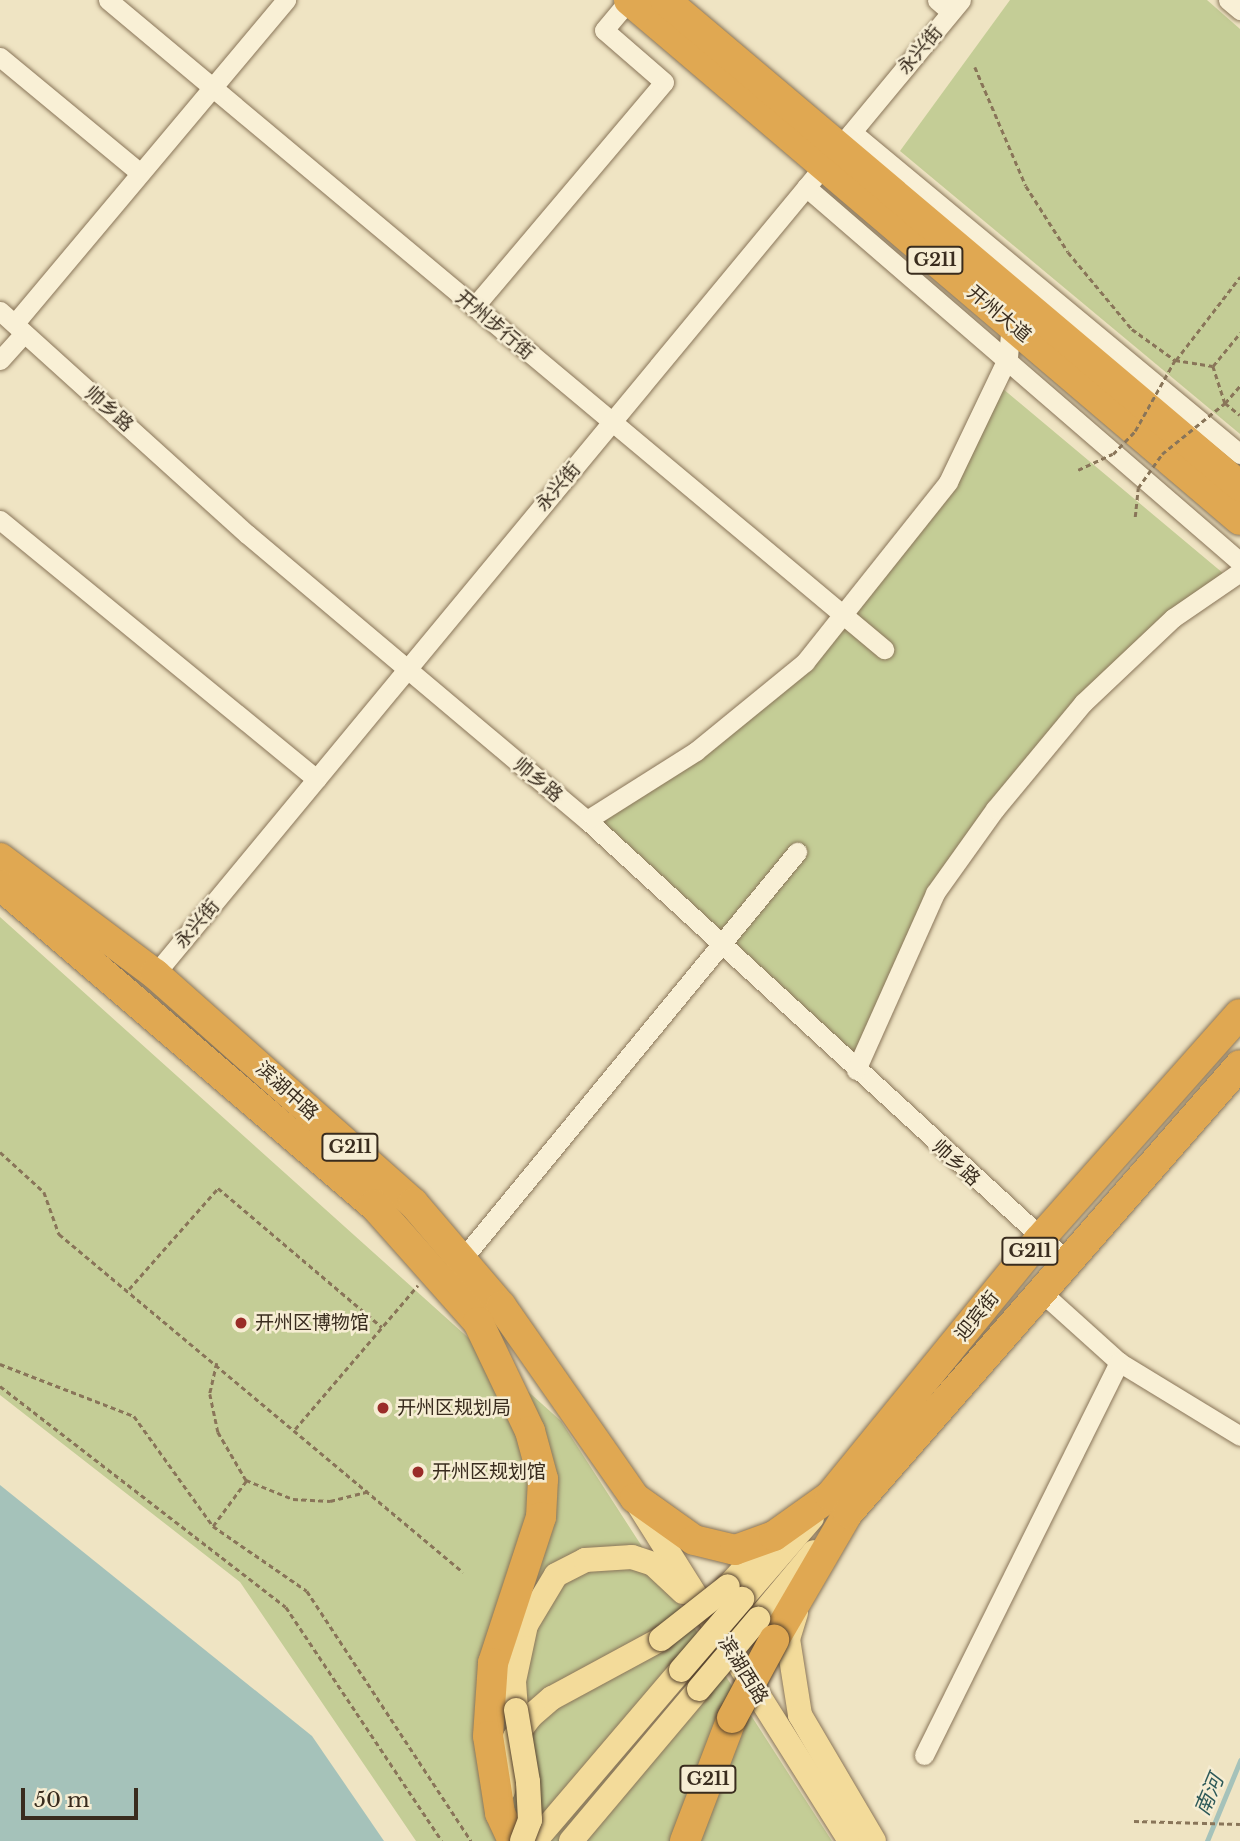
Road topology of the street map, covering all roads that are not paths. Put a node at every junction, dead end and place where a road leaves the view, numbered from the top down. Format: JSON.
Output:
{"nodes":[{"id":1,"x":108,"y":0,"type":"edge"},
{"id":2,"x":629,"y":0,"type":"edge"},
{"id":3,"x":665,"y":0,"type":"edge"},
{"id":4,"x":1228,"y":0,"type":"edge"},
{"id":5,"x":282,"y":2,"type":"edge"},
{"id":6,"x":950,"y":4,"type":"edge"},
{"id":7,"x":1240,"y":10,"type":"edge"},
{"id":8,"x":0,"y":57,"type":"edge"},
{"id":9,"x":208,"y":90,"type":"junction"},
{"id":10,"x":830,"y":158,"type":"junction"},
{"id":11,"x":138,"y":171,"type":"junction"},
{"id":12,"x":474,"y":307,"type":"junction"},
{"id":13,"x":13,"y":322,"type":"edge"},
{"id":14,"x":1011,"y":325,"type":"junction"},
{"id":15,"x":1008,"y":357,"type":"junction"},
{"id":16,"x":0,"y":360,"type":"edge"},
{"id":17,"x":611,"y":423,"type":"junction"},
{"id":18,"x":1240,"y":454,"type":"edge"},
{"id":19,"x":1240,"y":486,"type":"edge"},
{"id":20,"x":0,"y":520,"type":"edge"},
{"id":21,"x":1240,"y":520,"type":"edge"},
{"id":22,"x":1240,"y":562,"type":"edge"},
{"id":23,"x":1240,"y":572,"type":"edge"},
{"id":24,"x":843,"y":614,"type":"junction"},
{"id":25,"x":884,"y":649,"type":"dead end"},
{"id":26,"x":406,"y":671,"type":"junction"},
{"id":27,"x":317,"y":779,"type":"junction"},
{"id":28,"x":587,"y":820,"type":"junction"},
{"id":29,"x":797,"y":852,"type":"dead end"},
{"id":30,"x":0,"y":858,"type":"edge"},
{"id":31,"x":0,"y":885,"type":"edge"},
{"id":32,"x":722,"y":946,"type":"junction"},
{"id":33,"x":155,"y":974,"type":"junction"},
{"id":34,"x":1240,"y":1014,"type":"edge"},
{"id":35,"x":1240,"y":1065,"type":"edge"},
{"id":36,"x":856,"y":1070,"type":"junction"},
{"id":37,"x":1039,"y":1240,"type":"junction"},
{"id":38,"x":463,"y":1258,"type":"junction"},
{"id":39,"x":1066,"y":1259,"type":"junction"},
{"id":40,"x":1039,"y":1290,"type":"junction"},
{"id":41,"x":1119,"y":1362,"type":"junction"},
{"id":42,"x":1240,"y":1436,"type":"edge"},
{"id":43,"x":635,"y":1499,"type":"junction"},
{"id":44,"x":839,"y":1504,"type":"junction"},
{"id":45,"x":774,"y":1536,"type":"junction"},
{"id":46,"x":735,"y":1593,"type":"junction"},
{"id":47,"x":800,"y":1600,"type":"junction"},
{"id":48,"x":709,"y":1616,"type":"junction"},
{"id":49,"x":766,"y":1629,"type":"junction"},
{"id":50,"x":924,"y":1755,"type":"dead end"},
{"id":51,"x":816,"y":1787,"type":"junction"},
{"id":52,"x":500,"y":1813,"type":"junction"},
{"id":53,"x":572,"y":1839,"type":"edge"},
{"id":54,"x":513,"y":1841,"type":"edge"},
{"id":55,"x":522,"y":1841,"type":"edge"},
{"id":56,"x":535,"y":1841,"type":"edge"},
{"id":57,"x":685,"y":1841,"type":"edge"},
{"id":58,"x":829,"y":1841,"type":"edge"},
{"id":59,"x":850,"y":1841,"type":"edge"},
{"id":60,"x":874,"y":1841,"type":"edge"}],
"edges":[{"from":1,"to":9,"type":"street","name":"开州步行街"},
{"from":2,"to":10,"type":"highway","name":"开州大道","number":"G211"},
{"from":2,"to":12,"type":"street"},
{"from":3,"to":10,"type":"highway","name":"开州大道","number":"G211"},
{"from":4,"to":7,"type":"street"},
{"from":5,"to":9,"type":"street"},
{"from":6,"to":10,"type":"street","name":"永兴街"},
{"from":8,"to":11,"type":"street"},
{"from":9,"to":11,"type":"street"},
{"from":9,"to":12,"type":"street","name":"开州步行街"},
{"from":10,"to":14,"type":"highway","name":"开州大道","number":"G211"},
{"from":10,"to":15,"type":"street"},
{"from":10,"to":17,"type":"street","name":"永兴街"},
{"from":10,"to":18,"type":"street"},
{"from":10,"to":19,"type":"highway","name":"开州大道","number":"G211"},
{"from":11,"to":13,"type":"street"},
{"from":12,"to":17,"type":"street","name":"开州步行街"},
{"from":13,"to":16,"type":"street"},
{"from":13,"to":26,"type":"street","name":"帅乡路"},
{"from":14,"to":15,"type":"street"},
{"from":14,"to":21,"type":"highway","name":"开州大道","number":"G211"},
{"from":15,"to":22,"type":"street"},
{"from":15,"to":24,"type":"street"},
{"from":17,"to":24,"type":"street","name":"开州步行街"},
{"from":17,"to":26,"type":"street","name":"永兴街"},
{"from":20,"to":27,"type":"street"},
{"from":23,"to":36,"type":"street"},
{"from":24,"to":25,"type":"street","name":"开州步行街"},
{"from":24,"to":28,"type":"street"},
{"from":26,"to":27,"type":"street","name":"永兴街"},
{"from":26,"to":28,"type":"street","name":"帅乡路"},
{"from":27,"to":33,"type":"street","name":"永兴街"},
{"from":28,"to":32,"type":"street","name":"帅乡路"},
{"from":29,"to":32,"type":"street"},
{"from":30,"to":33,"type":"highway","name":"滨湖中路","number":"G211"},
{"from":31,"to":52,"type":"highway","name":"滨湖中路","number":"G211"},
{"from":32,"to":36,"type":"street","name":"帅乡路"},
{"from":32,"to":38,"type":"street"},
{"from":33,"to":38,"type":"highway","name":"滨湖中路","number":"G211"},
{"from":34,"to":37,"type":"highway","name":"迎宾街","number":"G211"},
{"from":35,"to":39,"type":"highway","name":"迎宾街","number":"G211"},
{"from":36,"to":37,"type":"street","name":"帅乡路"},
{"from":37,"to":39,"type":"street","name":"帅乡路"},
{"from":37,"to":44,"type":"highway","name":"迎宾街","number":"G211"},
{"from":38,"to":43,"type":"highway","name":"滨湖中路","number":"G211"},
{"from":39,"to":40,"type":"highway","name":"迎宾街","number":"G211"},
{"from":40,"to":41,"type":"street"},
{"from":40,"to":44,"type":"highway","name":"迎宾街","number":"G211"},
{"from":41,"to":42,"type":"street"},
{"from":41,"to":50,"type":"street"},
{"from":43,"to":45,"type":"highway","number":"G211"},
{"from":43,"to":48,"type":"main road","name":"滨湖西路"},
{"from":44,"to":45,"type":"highway","number":"G211"},
{"from":44,"to":46,"type":"main road"},
{"from":44,"to":47,"type":"highway","number":"G211"},
{"from":44,"to":49,"type":"main road"},
{"from":45,"to":46,"type":"main road"},
{"from":46,"to":52,"type":"main road","bridge":true},
{"from":46,"to":56,"type":"main road","bridge":true},
{"from":47,"to":49,"type":"highway","number":"G211"},
{"from":47,"to":60,"type":"main road"},
{"from":48,"to":51,"type":"main road","name":"滨湖西路"},
{"from":48,"to":55,"type":"main road","bridge":true},
{"from":49,"to":53,"type":"main road","bridge":true},
{"from":49,"to":57,"type":"highway","number":"G211","bridge":true},
{"from":51,"to":58,"type":"main road"},
{"from":51,"to":59,"type":"main road","name":"滨湖西路"},
{"from":52,"to":54,"type":"highway","number":"G211"}]}
